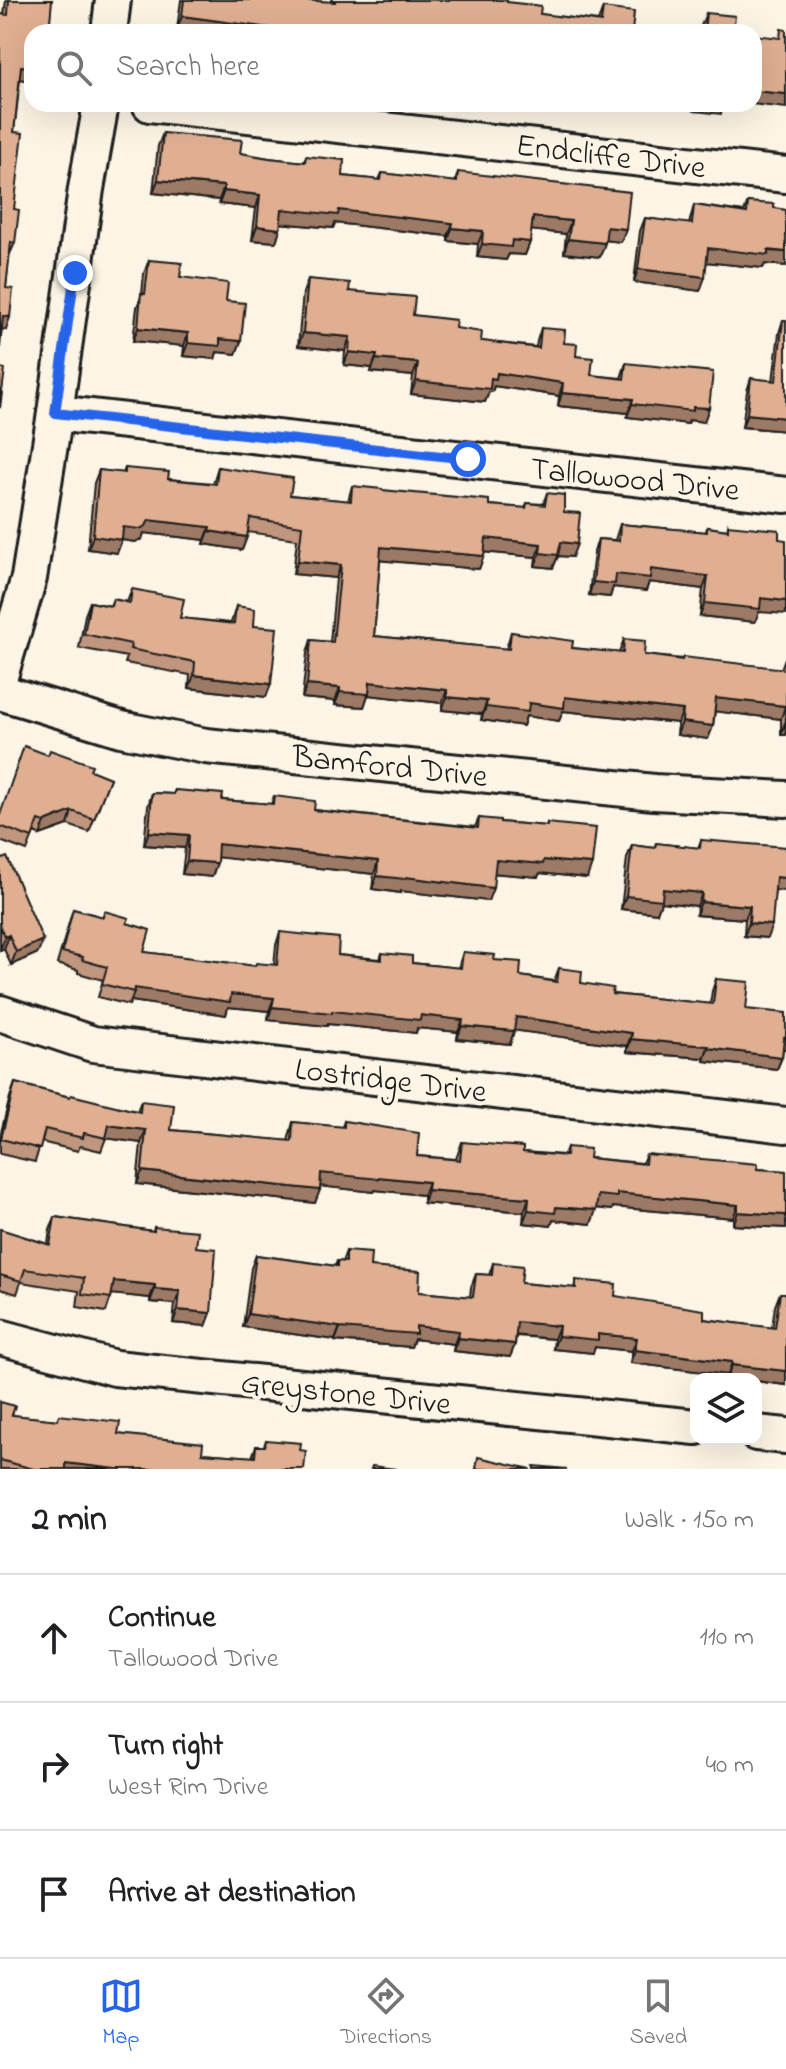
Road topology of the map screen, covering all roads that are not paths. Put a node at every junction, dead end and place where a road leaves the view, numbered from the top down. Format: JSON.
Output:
{"nodes":[{"id":1,"x":113,"y":0,"type":"edge"},
{"id":2,"x":110,"y":24,"type":"edge"},
{"id":3,"x":100,"y":112,"type":"edge"},
{"id":4,"x":222,"y":112,"type":"edge"},
{"id":5,"x":786,"y":175,"type":"edge"},
{"id":6,"x":55,"y":413,"type":"junction"},
{"id":7,"x":786,"y":495,"type":"edge"},
{"id":8,"x":0,"y":676,"type":"edge"},
{"id":9,"x":0,"y":692,"type":"edge"},
{"id":10,"x":786,"y":799,"type":"edge"},
{"id":11,"x":0,"y":1013,"type":"edge"},
{"id":12,"x":786,"y":1125,"type":"edge"},
{"id":13,"x":0,"y":1337,"type":"edge"},
{"id":14,"x":690,"y":1426,"type":"edge"},
{"id":15,"x":762,"y":1434,"type":"edge"},
{"id":16,"x":786,"y":1436,"type":"edge"}],
"edges":[{"from":1,"to":2,"type":"street"},
{"from":3,"to":6,"type":"street"},
{"from":4,"to":5,"type":"street","name":"Endcliffe Drive"},
{"from":6,"to":7,"type":"street","name":"Tallowood Drive"},
{"from":6,"to":8,"type":"street"},
{"from":9,"to":10,"type":"street","name":"Bamford Drive"},
{"from":11,"to":12,"type":"street","name":"Lostridge Drive"},
{"from":13,"to":14,"type":"street","name":"Greystone Drive"},
{"from":15,"to":16,"type":"street"}]}
